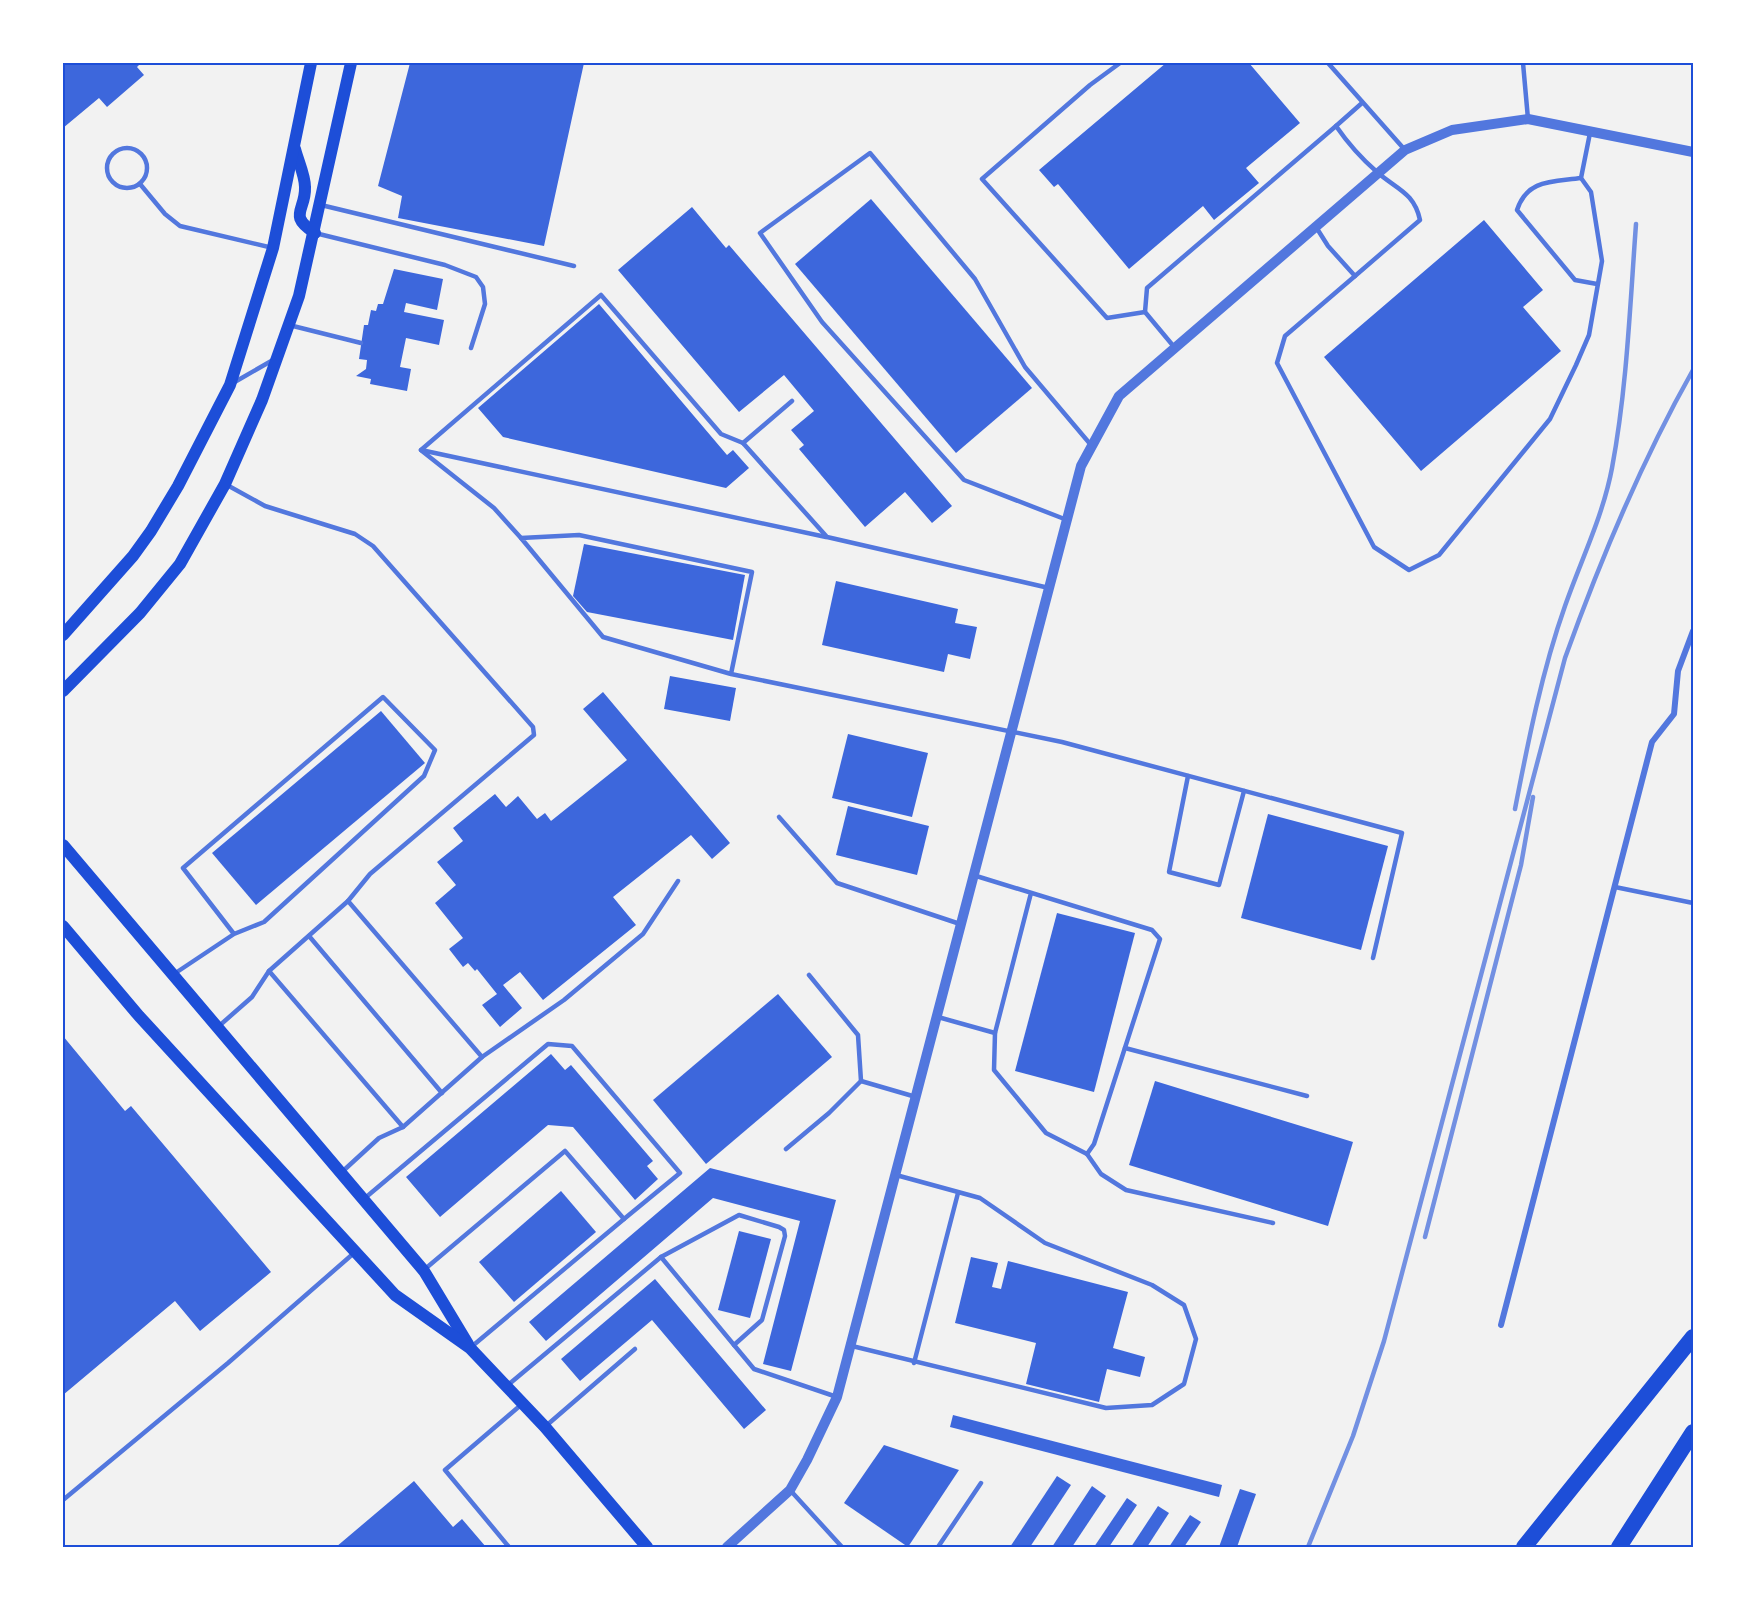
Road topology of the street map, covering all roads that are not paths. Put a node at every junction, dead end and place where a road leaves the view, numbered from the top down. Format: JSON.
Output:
{"nodes":[{"id":1,"x":351,"y":63,"type":"edge"},
{"id":2,"x":1120,"y":63,"type":"edge"},
{"id":3,"x":1328,"y":63,"type":"edge"},
{"id":4,"x":1523,"y":63,"type":"edge"},
{"id":5,"x":309,"y":64,"type":"edge"},
{"id":6,"x":1362,"y":103,"type":"junction"},
{"id":7,"x":1528,"y":119,"type":"junction"},
{"id":8,"x":1336,"y":126,"type":"junction"},
{"id":9,"x":1591,"y":130,"type":"junction"},
{"id":10,"x":294,"y":145,"type":"junction"},
{"id":11,"x":1405,"y":150,"type":"junction"},
{"id":12,"x":1693,"y":152,"type":"edge"},
{"id":13,"x":1378,"y":174,"type":"junction"},
{"id":14,"x":1581,"y":178,"type":"junction"},
{"id":15,"x":140,"y":184,"type":"junction"},
{"id":16,"x":321,"y":205,"type":"junction"},
{"id":17,"x":1316,"y":227,"type":"junction"},
{"id":18,"x":315,"y":233,"type":"junction"},
{"id":19,"x":273,"y":248,"type":"junction"},
{"id":20,"x":574,"y":266,"type":"dead end"},
{"id":21,"x":1355,"y":276,"type":"junction"},
{"id":22,"x":1597,"y":284,"type":"junction"},
{"id":23,"x":1145,"y":312,"type":"junction"},
{"id":24,"x":289,"y":325,"type":"junction"},
{"id":25,"x":361,"y":343,"type":"dead end"},
{"id":26,"x":471,"y":348,"type":"dead end"},
{"id":27,"x":1175,"y":348,"type":"junction"},
{"id":28,"x":278,"y":357,"type":"junction"},
{"id":29,"x":230,"y":385,"type":"junction"},
{"id":30,"x":792,"y":401,"type":"dead end"},
{"id":31,"x":742,"y":443,"type":"junction"},
{"id":32,"x":1092,"y":446,"type":"junction"},
{"id":33,"x":421,"y":450,"type":"junction"},
{"id":34,"x":225,"y":484,"type":"junction"},
{"id":35,"x":1067,"y":520,"type":"junction"},
{"id":36,"x":827,"y":537,"type":"junction"},
{"id":37,"x":521,"y":538,"type":"junction"},
{"id":38,"x":1049,"y":588,"type":"junction"},
{"id":39,"x":1693,"y":631,"type":"edge"},
{"id":40,"x":63,"y":635,"type":"edge"},
{"id":41,"x":1690,"y":646,"type":"edge"},
{"id":42,"x":731,"y":674,"type":"junction"},
{"id":43,"x":63,"y":692,"type":"edge"},
{"id":44,"x":1011,"y":733,"type":"junction"},
{"id":45,"x":1188,"y":776,"type":"junction"},
{"id":46,"x":1244,"y":791,"type":"junction"},
{"id":47,"x":779,"y":817,"type":"dead end"},
{"id":48,"x":63,"y":846,"type":"edge"},
{"id":49,"x":973,"y":874,"type":"junction"},
{"id":50,"x":678,"y":881,"type":"dead end"},
{"id":51,"x":1615,"y":887,"type":"junction"},
{"id":52,"x":1031,"y":893,"type":"junction"},
{"id":53,"x":348,"y":901,"type":"junction"},
{"id":54,"x":1693,"y":903,"type":"edge"},
{"id":55,"x":960,"y":924,"type":"junction"},
{"id":56,"x":63,"y":926,"type":"edge"},
{"id":57,"x":234,"y":934,"type":"junction"},
{"id":58,"x":309,"y":936,"type":"junction"},
{"id":59,"x":1373,"y":958,"type":"dead end"},
{"id":60,"x":269,"y":971,"type":"junction"},
{"id":61,"x":174,"y":974,"type":"junction"},
{"id":62,"x":809,"y":975,"type":"dead end"},
{"id":63,"x":938,"y":1017,"type":"junction"},
{"id":64,"x":219,"y":1026,"type":"junction"},
{"id":65,"x":995,"y":1033,"type":"junction"},
{"id":66,"x":1125,"y":1048,"type":"junction"},
{"id":67,"x":482,"y":1057,"type":"junction"},
{"id":68,"x":861,"y":1081,"type":"junction"},
{"id":69,"x":442,"y":1093,"type":"junction"},
{"id":70,"x":1307,"y":1096,"type":"dead end"},
{"id":71,"x":917,"y":1098,"type":"junction"},
{"id":72,"x":403,"y":1127,"type":"junction"},
{"id":73,"x":786,"y":1149,"type":"dead end"},
{"id":74,"x":1087,"y":1154,"type":"junction"},
{"id":75,"x":341,"y":1173,"type":"junction"},
{"id":76,"x":896,"y":1175,"type":"junction"},
{"id":77,"x":958,"y":1193,"type":"junction"},
{"id":78,"x":363,"y":1199,"type":"junction"},
{"id":79,"x":624,"y":1219,"type":"junction"},
{"id":80,"x":1273,"y":1223,"type":"dead end"},
{"id":81,"x":356,"y":1252,"type":"junction"},
{"id":82,"x":660,"y":1257,"type":"junction"},
{"id":83,"x":424,"y":1270,"type":"junction"},
{"id":84,"x":1501,"y":1325,"type":"dead end"},
{"id":85,"x":1693,"y":1337,"type":"edge"},
{"id":86,"x":734,"y":1345,"type":"junction"},
{"id":87,"x":852,"y":1346,"type":"junction"},
{"id":88,"x":470,"y":1348,"type":"junction"},
{"id":89,"x":636,"y":1349,"type":"dead end"},
{"id":90,"x":914,"y":1363,"type":"junction"},
{"id":91,"x":506,"y":1387,"type":"junction"},
{"id":92,"x":837,"y":1397,"type":"junction"},
{"id":93,"x":523,"y":1404,"type":"junction"},
{"id":94,"x":545,"y":1427,"type":"junction"},
{"id":95,"x":1693,"y":1432,"type":"edge"},
{"id":96,"x":981,"y":1483,"type":"dead end"},
{"id":97,"x":790,"y":1490,"type":"junction"},
{"id":98,"x":63,"y":1500,"type":"edge"},
{"id":99,"x":509,"y":1547,"type":"edge"},
{"id":100,"x":647,"y":1547,"type":"edge"},
{"id":101,"x":727,"y":1547,"type":"edge"},
{"id":102,"x":842,"y":1547,"type":"edge"},
{"id":103,"x":938,"y":1547,"type":"edge"},
{"id":104,"x":1524,"y":1547,"type":"edge"},
{"id":105,"x":1619,"y":1547,"type":"edge"}],
"edges":[{"from":1,"to":16,"type":"main road"},
{"from":2,"to":23,"type":"lane"},
{"from":3,"to":6,"type":"lane"},
{"from":4,"to":7,"type":"lane"},
{"from":5,"to":10,"type":"main road"},
{"from":6,"to":8,"type":"lane"},
{"from":6,"to":11,"type":"lane"},
{"from":7,"to":9,"type":"street"},
{"from":7,"to":11,"type":"street"},
{"from":8,"to":13,"type":"lane"},
{"from":8,"to":23,"type":"lane"},
{"from":9,"to":12,"type":"street"},
{"from":9,"to":14,"type":"lane"},
{"from":10,"to":18,"type":"main road"},
{"from":10,"to":19,"type":"main road"},
{"from":11,"to":13,"type":"street"},
{"from":13,"to":17,"type":"street"},
{"from":13,"to":21,"type":"lane"},
{"from":14,"to":22,"type":"lane"},
{"from":14,"to":22,"type":"lane"},
{"from":15,"to":15,"type":"lane"},
{"from":15,"to":19,"type":"lane"},
{"from":16,"to":18,"type":"main road"},
{"from":16,"to":20,"type":"lane"},
{"from":17,"to":21,"type":"lane"},
{"from":17,"to":27,"type":"street"},
{"from":18,"to":24,"type":"main road"},
{"from":18,"to":26,"type":"lane"},
{"from":19,"to":29,"type":"main road"},
{"from":21,"to":22,"type":"lane"},
{"from":23,"to":27,"type":"lane"},
{"from":24,"to":25,"type":"lane"},
{"from":24,"to":28,"type":"main road"},
{"from":27,"to":32,"type":"street"},
{"from":28,"to":29,"type":"lane"},
{"from":28,"to":34,"type":"main road"},
{"from":29,"to":40,"type":"main road"},
{"from":30,"to":31,"type":"lane"},
{"from":31,"to":33,"type":"lane"},
{"from":31,"to":36,"type":"lane"},
{"from":32,"to":35,"type":"street"},
{"from":32,"to":35,"type":"lane"},
{"from":33,"to":36,"type":"lane"},
{"from":33,"to":37,"type":"lane"},
{"from":34,"to":43,"type":"main road"},
{"from":34,"to":53,"type":"lane"},
{"from":35,"to":38,"type":"street"},
{"from":36,"to":38,"type":"lane"},
{"from":37,"to":42,"type":"lane"},
{"from":37,"to":42,"type":"lane"},
{"from":38,"to":44,"type":"street"},
{"from":39,"to":41,"type":"street"},
{"from":41,"to":51,"type":"street"},
{"from":42,"to":44,"type":"lane"},
{"from":44,"to":45,"type":"lane"},
{"from":44,"to":49,"type":"street"},
{"from":45,"to":46,"type":"lane"},
{"from":45,"to":46,"type":"lane"},
{"from":46,"to":59,"type":"lane"},
{"from":47,"to":55,"type":"lane"},
{"from":48,"to":61,"type":"main road"},
{"from":49,"to":52,"type":"lane"},
{"from":49,"to":55,"type":"street"},
{"from":50,"to":67,"type":"lane"},
{"from":51,"to":54,"type":"lane"},
{"from":51,"to":84,"type":"street"},
{"from":52,"to":65,"type":"lane"},
{"from":52,"to":66,"type":"lane"},
{"from":53,"to":58,"type":"lane"},
{"from":53,"to":67,"type":"lane"},
{"from":55,"to":63,"type":"street"},
{"from":56,"to":81,"type":"main road"},
{"from":57,"to":57,"type":"lane"},
{"from":57,"to":61,"type":"lane"},
{"from":58,"to":60,"type":"lane"},
{"from":58,"to":69,"type":"lane"},
{"from":60,"to":64,"type":"lane"},
{"from":60,"to":72,"type":"lane"},
{"from":61,"to":64,"type":"main road"},
{"from":62,"to":68,"type":"lane"},
{"from":63,"to":65,"type":"lane"},
{"from":63,"to":71,"type":"street"},
{"from":64,"to":75,"type":"main road"},
{"from":65,"to":74,"type":"lane"},
{"from":66,"to":70,"type":"lane"},
{"from":66,"to":74,"type":"lane"},
{"from":67,"to":69,"type":"lane"},
{"from":68,"to":71,"type":"lane"},
{"from":68,"to":73,"type":"lane"},
{"from":69,"to":72,"type":"lane"},
{"from":71,"to":76,"type":"street"},
{"from":72,"to":75,"type":"lane"},
{"from":74,"to":80,"type":"lane"},
{"from":75,"to":78,"type":"main road"},
{"from":76,"to":77,"type":"lane"},
{"from":76,"to":87,"type":"street"},
{"from":77,"to":90,"type":"lane"},
{"from":77,"to":90,"type":"lane"},
{"from":78,"to":79,"type":"lane"},
{"from":78,"to":83,"type":"main road"},
{"from":79,"to":83,"type":"lane"},
{"from":79,"to":88,"type":"lane"},
{"from":81,"to":88,"type":"main road"},
{"from":81,"to":98,"type":"lane"},
{"from":82,"to":86,"type":"lane"},
{"from":82,"to":86,"type":"lane"},
{"from":82,"to":91,"type":"lane"},
{"from":83,"to":88,"type":"main road"},
{"from":85,"to":104,"type":"highway"},
{"from":86,"to":92,"type":"lane"},
{"from":87,"to":90,"type":"lane"},
{"from":87,"to":92,"type":"street"},
{"from":88,"to":91,"type":"main road"},
{"from":89,"to":94,"type":"lane"},
{"from":91,"to":93,"type":"main road"},
{"from":92,"to":97,"type":"street"},
{"from":93,"to":94,"type":"main road"},
{"from":93,"to":99,"type":"lane"},
{"from":94,"to":100,"type":"main road"},
{"from":95,"to":105,"type":"highway"},
{"from":96,"to":103,"type":"lane"},
{"from":97,"to":101,"type":"street"},
{"from":97,"to":102,"type":"lane"}]}
